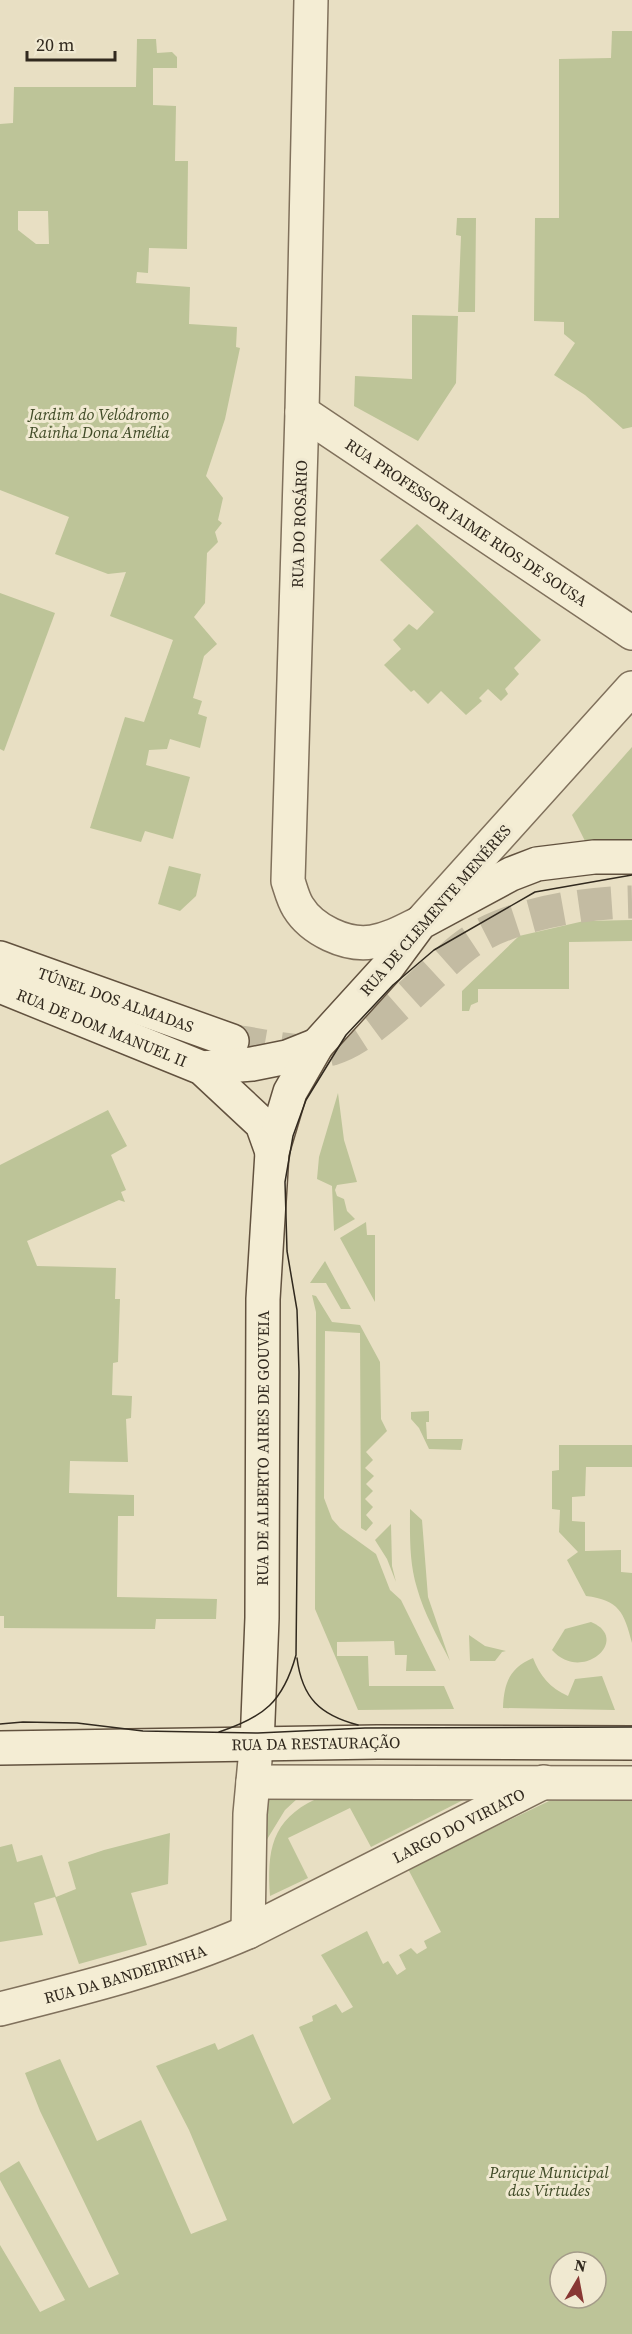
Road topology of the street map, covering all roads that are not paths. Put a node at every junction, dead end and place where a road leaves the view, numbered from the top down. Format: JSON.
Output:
{"nodes":[{"id":1,"x":311,"y":0,"type":"edge"},
{"id":2,"x":302,"y":411,"type":"junction"},
{"id":3,"x":632,"y":633,"type":"edge"},
{"id":4,"x":632,"y":688,"type":"edge"},
{"id":5,"x":632,"y":857,"type":"edge"},
{"id":6,"x":420,"y":923,"type":"junction"},
{"id":7,"x":0,"y":958,"type":"edge"},
{"id":8,"x":0,"y":986,"type":"edge"},
{"id":9,"x":232,"y":1041,"type":"tunnel mouth"},
{"id":10,"x":316,"y":1045,"type":"junction"},
{"id":11,"x":202,"y":1068,"type":"junction"},
{"id":12,"x":272,"y":1152,"type":"junction"},
{"id":13,"x":632,"y":1743,"type":"edge"},
{"id":14,"x":257,"y":1745,"type":"junction"},
{"id":15,"x":0,"y":1748,"type":"edge"},
{"id":16,"x":253,"y":1782,"type":"junction"},
{"id":17,"x":544,"y":1782,"type":"junction"},
{"id":18,"x":632,"y":1783,"type":"edge"},
{"id":19,"x":248,"y":1932,"type":"junction"},
{"id":20,"x":0,"y":2009,"type":"edge"}],
"edges":[{"from":1,"to":2,"type":"street","name":"RUA DO ROSÁRIO"},
{"from":2,"to":3,"type":"street","name":"RUA PROFESSOR JAIME RIOS DE SOUSA"},
{"from":2,"to":6,"type":"street","name":"RUA DO ROSÁRIO"},
{"from":4,"to":6,"type":"street","name":"RUA DE CLEMENTE MENÉRES"},
{"from":5,"to":6,"type":"street"},
{"from":6,"to":10,"type":"street","name":"RUA DE CLEMENTE MENÉRES"},
{"from":7,"to":9,"type":"street","name":"TÚNEL DOS ALMADAS"},
{"from":8,"to":11,"type":"street","name":"RUA DE DOM MANUEL II"},
{"from":10,"to":11,"type":"street","name":"RUA DE DOM MANUEL II"},
{"from":10,"to":12,"type":"street","name":"RUA DE CLEMENTE MENÉRES"},
{"from":11,"to":12,"type":"street","name":"RUA DE DOM MANUEL II"},
{"from":12,"to":14,"type":"street","name":"RUA DE ALBERTO AIRES DE GOUVEIA"},
{"from":13,"to":14,"type":"street","name":"RUA DA RESTAURAÇÃO"},
{"from":14,"to":15,"type":"street","name":"RUA DA RESTAURAÇÃO"},
{"from":14,"to":16,"type":"street"},
{"from":16,"to":17,"type":"street","name":"LARGO DO VIRIATO"},
{"from":16,"to":19,"type":"street"},
{"from":17,"to":18,"type":"street"},
{"from":17,"to":19,"type":"street","name":"LARGO DO VIRIATO"},
{"from":19,"to":20,"type":"street","name":"RUA DA BANDEIRINHA"}]}
